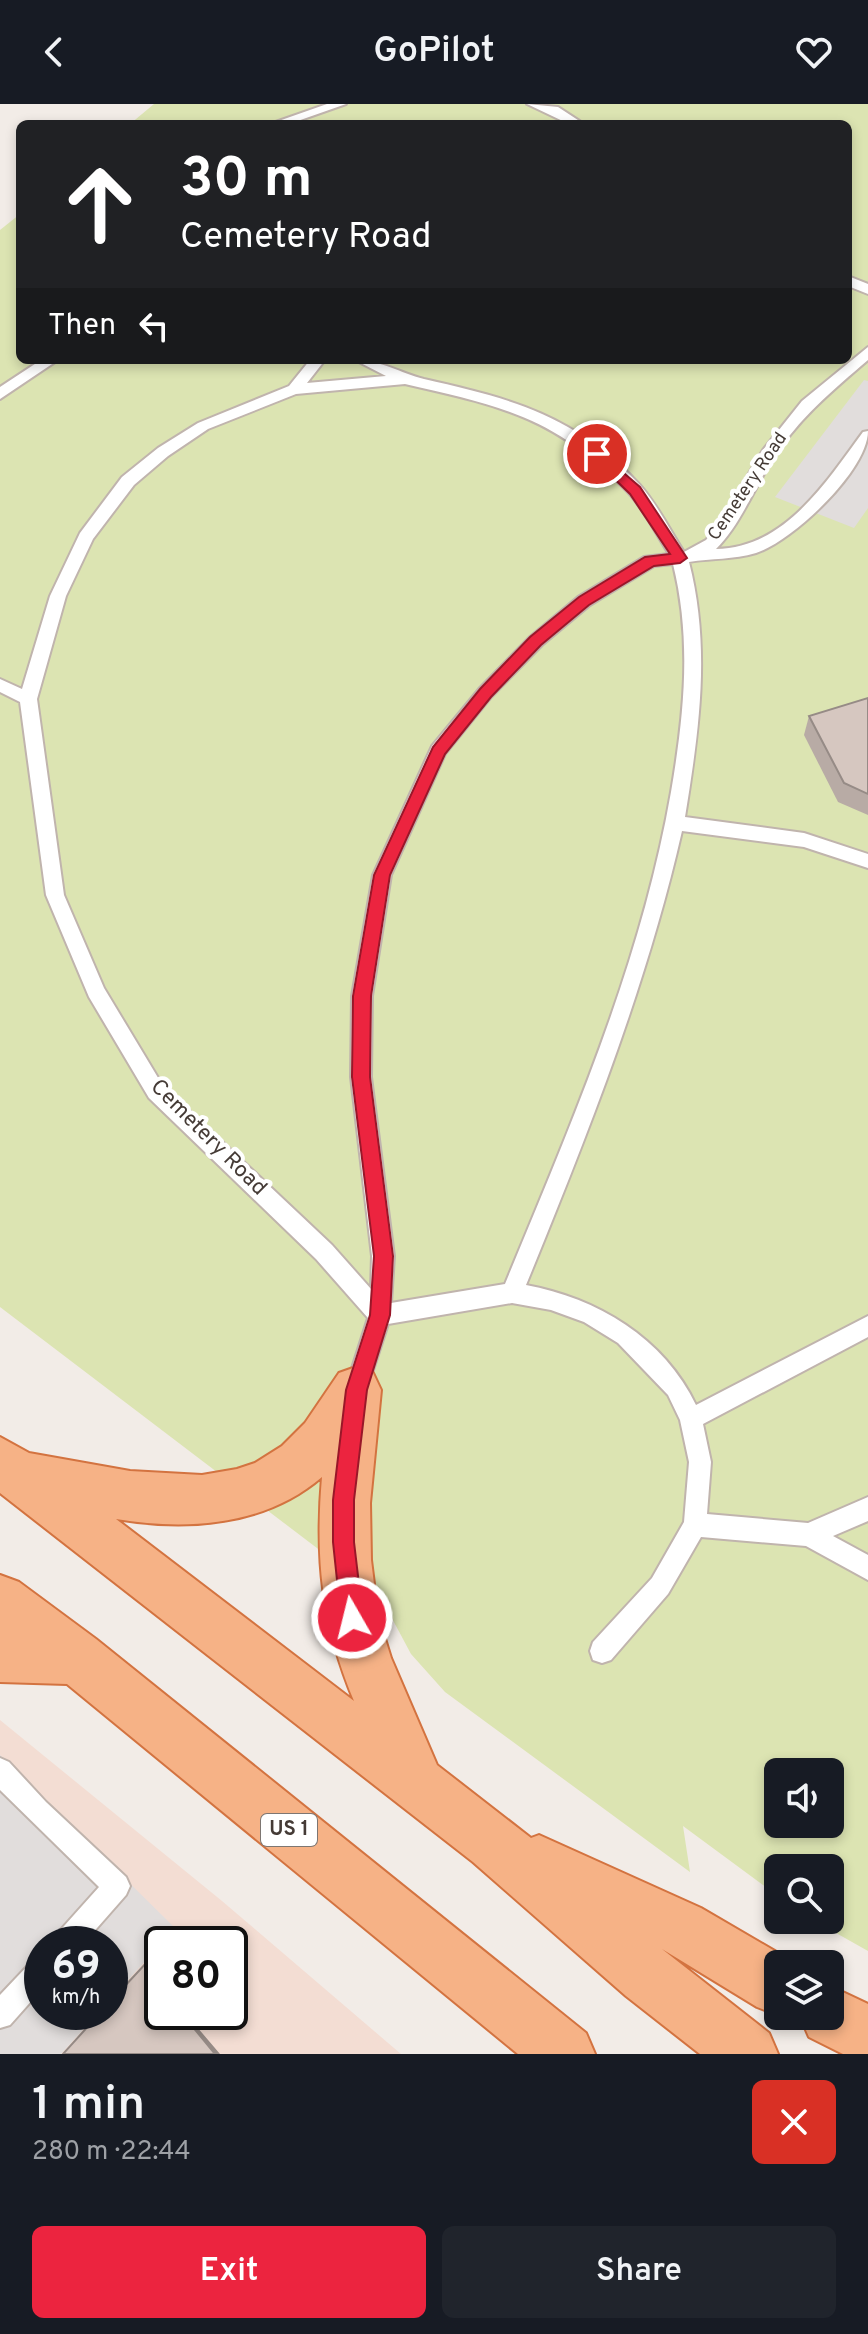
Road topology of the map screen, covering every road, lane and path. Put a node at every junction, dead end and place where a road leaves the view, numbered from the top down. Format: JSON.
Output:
{"nodes":[{"id":1,"x":340,"y":104,"type":"edge"},
{"id":2,"x":533,"y":104,"type":"edge"},
{"id":3,"x":289,"y":120,"type":"edge"},
{"id":4,"x":571,"y":120,"type":"edge"},
{"id":5,"x":868,"y":352,"type":"edge"},
{"id":6,"x":45,"y":364,"type":"edge"},
{"id":7,"x":315,"y":364,"type":"edge"},
{"id":8,"x":371,"y":364,"type":"edge"},
{"id":9,"x":405,"y":379,"type":"junction"},
{"id":10,"x":294,"y":389,"type":"junction"},
{"id":11,"x":0,"y":394,"type":"edge"},
{"id":12,"x":868,"y":436,"type":"edge"},
{"id":13,"x":688,"y":556,"type":"junction"},
{"id":14,"x":0,"y":685,"type":"edge"},
{"id":15,"x":28,"y":699,"type":"junction"},
{"id":16,"x":677,"y":823,"type":"junction"},
{"id":17,"x":868,"y":861,"type":"edge"},
{"id":18,"x":512,"y":1293,"type":"junction"},
{"id":19,"x":380,"y":1315,"type":"junction"},
{"id":20,"x":868,"y":1326,"type":"edge"},
{"id":21,"x":356,"y":1390,"type":"junction"},
{"id":22,"x":691,"y":1419,"type":"junction"},
{"id":23,"x":9,"y":1468,"type":"edge"},
{"id":24,"x":868,"y":1509,"type":"edge"},
{"id":25,"x":695,"y":1525,"type":"junction"},
{"id":26,"x":808,"y":1535,"type":"junction"},
{"id":27,"x":868,"y":1568,"type":"edge"},
{"id":28,"x":0,"y":1601,"type":"edge"},
{"id":29,"x":602,"y":1651,"type":"dead end"},
{"id":30,"x":0,"y":1655,"type":"edge"},
{"id":31,"x":77,"y":1658,"type":"junction"},
{"id":32,"x":0,"y":1771,"type":"edge"},
{"id":33,"x":419,"y":1785,"type":"junction"},
{"id":34,"x":493,"y":1842,"type":"junction"},
{"id":35,"x":81,"y":1926,"type":"edge"},
{"id":36,"x":764,"y":1978,"type":"edge"},
{"id":37,"x":24,"y":1989,"type":"edge"},
{"id":38,"x":501,"y":2003,"type":"junction"},
{"id":39,"x":0,"y":2015,"type":"edge"},
{"id":40,"x":844,"y":2023,"type":"edge"},
{"id":41,"x":868,"y":2035,"type":"edge"},
{"id":42,"x":540,"y":2054,"type":"edge"},
{"id":43,"x":565,"y":2054,"type":"edge"},
{"id":44,"x":748,"y":2054,"type":"edge"}],
"edges":[{"from":1,"to":3,"type":"lane"},
{"from":2,"to":4,"type":"lane"},
{"from":5,"to":13,"type":"lane","name":"Cemetery Road"},
{"from":6,"to":11,"type":"lane"},
{"from":7,"to":10,"type":"lane","name":"Cemetery Road"},
{"from":8,"to":9,"type":"lane","name":"Cemetery Road"},
{"from":9,"to":10,"type":"lane","name":"Cemetery Road"},
{"from":9,"to":13,"type":"lane","name":"Cemetery Road"},
{"from":10,"to":15,"type":"lane","name":"Cemetery Road"},
{"from":12,"to":13,"type":"lane","name":"Cemetery Road"},
{"from":13,"to":16,"type":"lane","name":"Cemetery Road"},
{"from":13,"to":19,"type":"lane","name":"Cemetery Road"},
{"from":14,"to":15,"type":"lane"},
{"from":15,"to":19,"type":"lane","name":"Cemetery Road"},
{"from":16,"to":17,"type":"lane"},
{"from":16,"to":18,"type":"lane","name":"Cemetery Road"},
{"from":18,"to":19,"type":"lane"},
{"from":18,"to":22,"type":"lane"},
{"from":19,"to":21,"type":"lane","name":"Cemetery Road"},
{"from":20,"to":22,"type":"lane"},
{"from":21,"to":23,"type":"highway"},
{"from":21,"to":33,"type":"highway"},
{"from":22,"to":25,"type":"lane"},
{"from":23,"to":33,"type":"highway"},
{"from":24,"to":26,"type":"lane"},
{"from":25,"to":26,"type":"lane"},
{"from":25,"to":29,"type":"lane"},
{"from":26,"to":27,"type":"lane"},
{"from":28,"to":31,"type":"highway","number":"US 1"},
{"from":30,"to":31,"type":"highway"},
{"from":31,"to":38,"type":"highway","number":"US 1"},
{"from":32,"to":35,"type":"lane"},
{"from":33,"to":34,"type":"highway"},
{"from":34,"to":36,"type":"highway"},
{"from":34,"to":44,"type":"highway"},
{"from":37,"to":39,"type":"lane"},
{"from":38,"to":42,"type":"highway"},
{"from":38,"to":43,"type":"highway","number":"US 1"},
{"from":40,"to":41,"type":"highway"}]}
